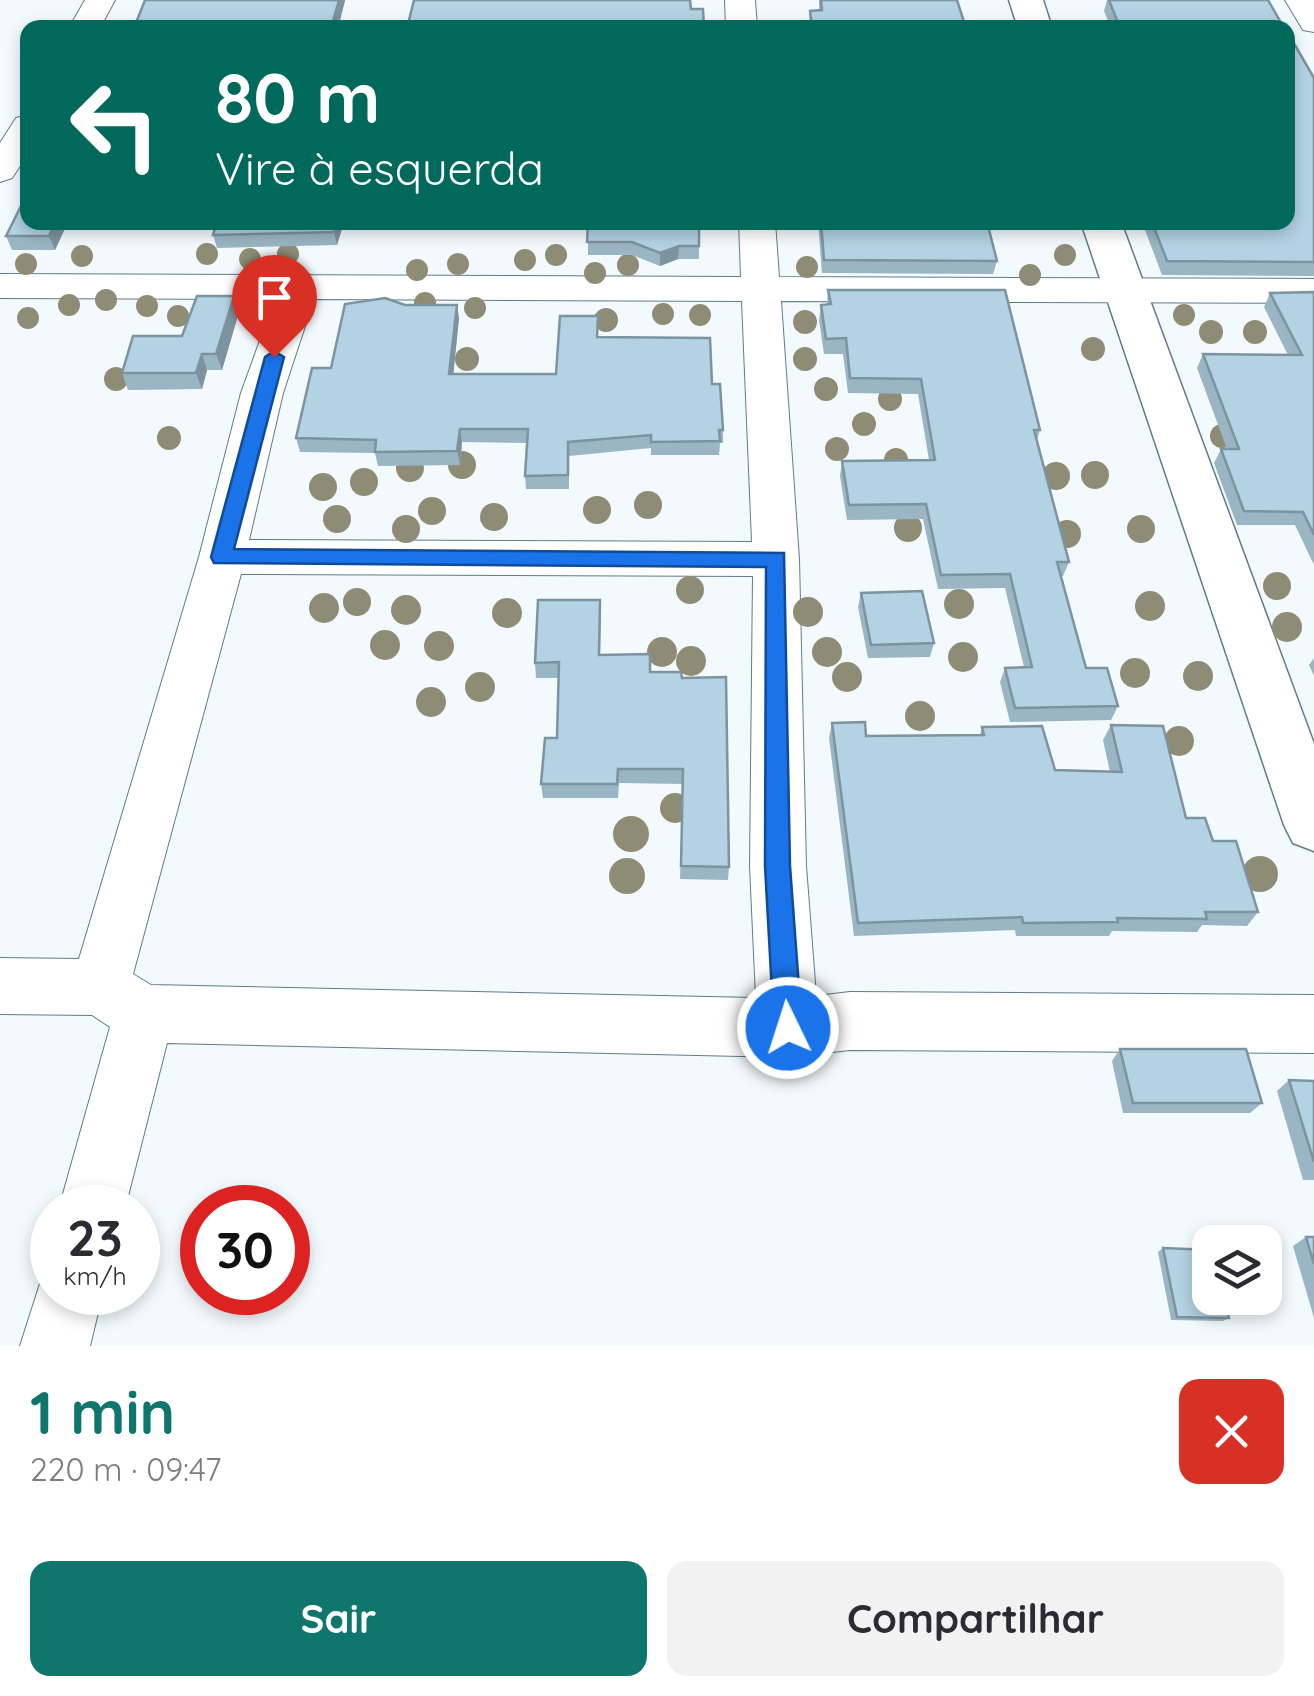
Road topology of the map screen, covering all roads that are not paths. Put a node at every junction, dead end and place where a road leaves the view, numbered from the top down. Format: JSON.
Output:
{"nodes":[{"id":1,"x":1300,"y":0,"type":"edge"},
{"id":2,"x":1314,"y":23,"type":"edge"},
{"id":3,"x":20,"y":138,"type":"edge"},
{"id":4,"x":0,"y":171,"type":"edge"},
{"id":5,"x":758,"y":230,"type":"edge"},
{"id":6,"x":1104,"y":230,"type":"edge"},
{"id":7,"x":299,"y":285,"type":"junction"},
{"id":8,"x":0,"y":286,"type":"edge"},
{"id":9,"x":762,"y":286,"type":"junction"},
{"id":10,"x":1124,"y":290,"type":"junction"},
{"id":11,"x":1314,"y":292,"type":"edge"},
{"id":12,"x":222,"y":557,"type":"junction"},
{"id":13,"x":776,"y":559,"type":"junction"},
{"id":14,"x":1314,"y":825,"type":"edge"},
{"id":15,"x":0,"y":986,"type":"edge"},
{"id":16,"x":122,"y":1000,"type":"junction"},
{"id":17,"x":1314,"y":1024,"type":"edge"},
{"id":18,"x":788,"y":1028,"type":"junction"},
{"id":19,"x":95,"y":1185,"type":"edge"},
{"id":20,"x":63,"y":1315,"type":"edge"},
{"id":21,"x":55,"y":1346,"type":"edge"}],
"edges":[{"from":1,"to":2,"type":"street"},
{"from":3,"to":4,"type":"street"},
{"from":5,"to":9,"type":"street"},
{"from":6,"to":10,"type":"street"},
{"from":7,"to":8,"type":"street"},
{"from":7,"to":9,"type":"street"},
{"from":7,"to":12,"type":"street"},
{"from":9,"to":10,"type":"street"},
{"from":9,"to":13,"type":"street"},
{"from":10,"to":11,"type":"street"},
{"from":10,"to":14,"type":"street"},
{"from":12,"to":13,"type":"street"},
{"from":12,"to":16,"type":"street"},
{"from":13,"to":18,"type":"street"},
{"from":15,"to":16,"type":"street"},
{"from":16,"to":18,"type":"street"},
{"from":16,"to":19,"type":"street"},
{"from":17,"to":18,"type":"street"},
{"from":20,"to":21,"type":"street"}]}
